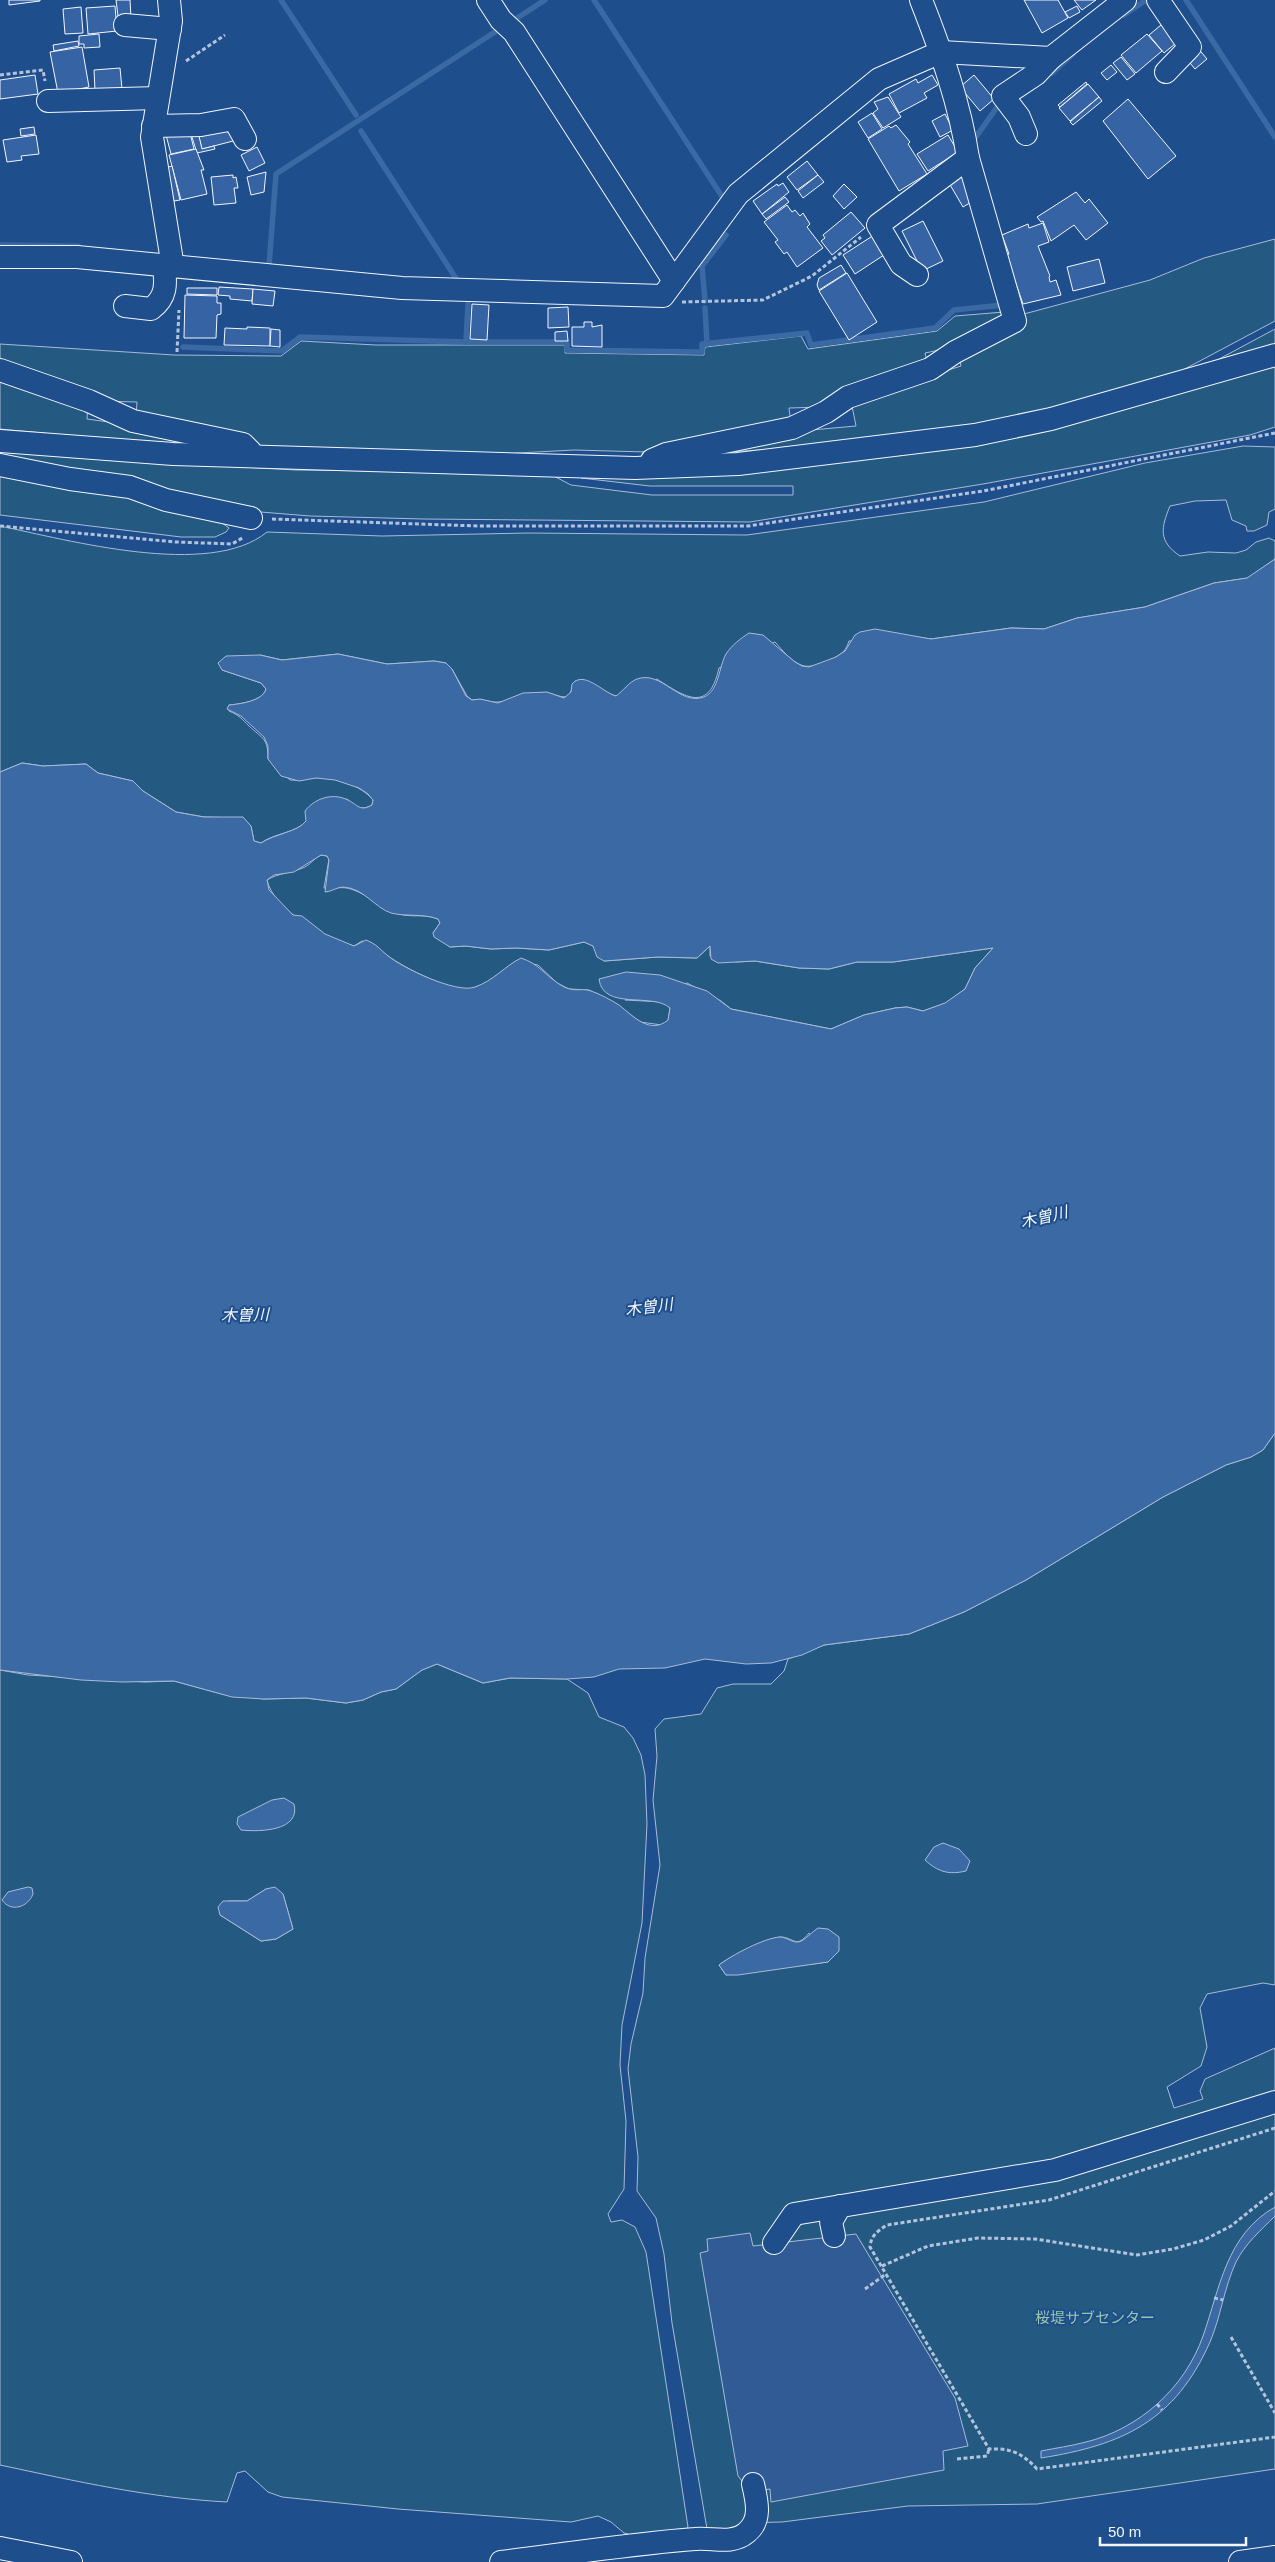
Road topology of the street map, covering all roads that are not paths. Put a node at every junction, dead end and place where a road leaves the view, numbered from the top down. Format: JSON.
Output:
{"nodes":[{"id":1,"x":169,"y":0,"type":"edge"},
{"id":2,"x":488,"y":0,"type":"edge"},
{"id":3,"x":921,"y":0,"type":"edge"},
{"id":4,"x":1125,"y":0,"type":"edge"},
{"id":5,"x":1158,"y":0,"type":"edge"},
{"id":6,"x":125,"y":25,"type":"dead end"},
{"id":7,"x":170,"y":29,"type":"junction"},
{"id":8,"x":941,"y":52,"type":"junction"},
{"id":9,"x":1051,"y":58,"type":"junction"},
{"id":10,"x":1166,"y":72,"type":"dead end"},
{"id":11,"x":160,"y":88,"type":"junction"},
{"id":12,"x":48,"y":101,"type":"road end"},
{"id":13,"x":153,"y":126,"type":"junction"},
{"id":14,"x":1026,"y":134,"type":"dead end"},
{"id":15,"x":246,"y":139,"type":"dead end"},
{"id":16,"x":968,"y":158,"type":"junction"},
{"id":17,"x":0,"y":257,"type":"edge"},
{"id":18,"x":169,"y":266,"type":"junction"},
{"id":19,"x":918,"y":274,"type":"dead end"},
{"id":20,"x":669,"y":289,"type":"junction"},
{"id":21,"x":126,"y":306,"type":"dead end"},
{"id":22,"x":1275,"y":355,"type":"edge"},
{"id":23,"x":0,"y":370,"type":"edge"},
{"id":24,"x":0,"y":441,"type":"edge"},
{"id":25,"x":256,"y":456,"type":"junction"},
{"id":26,"x":0,"y":464,"type":"edge"},
{"id":27,"x":635,"y":468,"type":"junction"},
{"id":28,"x":251,"y":518,"type":"road end"},
{"id":29,"x":1275,"y":2102,"type":"edge"},
{"id":30,"x":840,"y":2206,"type":"junction"},
{"id":31,"x":834,"y":2236,"type":"dead end"},
{"id":32,"x":774,"y":2243,"type":"dead end"},
{"id":33,"x":753,"y":2484,"type":"dead end"},
{"id":34,"x":0,"y":2548,"type":"edge"},
{"id":35,"x":1275,"y":2557,"type":"edge"},
{"id":36,"x":71,"y":2562,"type":"edge"},
{"id":37,"x":501,"y":2562,"type":"edge"},
{"id":38,"x":1240,"y":2562,"type":"edge"}],
"edges":[{"from":1,"to":7,"type":"street"},
{"from":2,"to":20,"type":"street"},
{"from":3,"to":8,"type":"street"},
{"from":4,"to":9,"type":"street"},
{"from":5,"to":10,"type":"street"},
{"from":6,"to":7,"type":"street"},
{"from":7,"to":11,"type":"street"},
{"from":8,"to":9,"type":"street"},
{"from":8,"to":16,"type":"street"},
{"from":8,"to":20,"type":"street"},
{"from":9,"to":14,"type":"street"},
{"from":11,"to":12,"type":"street"},
{"from":11,"to":13,"type":"street"},
{"from":13,"to":15,"type":"street"},
{"from":13,"to":18,"type":"street"},
{"from":16,"to":19,"type":"street"},
{"from":16,"to":27,"type":"street"},
{"from":17,"to":18,"type":"street"},
{"from":18,"to":20,"type":"street"},
{"from":18,"to":21,"type":"street"},
{"from":22,"to":27,"type":"street"},
{"from":23,"to":25,"type":"street"},
{"from":24,"to":25,"type":"street"},
{"from":25,"to":27,"type":"street"},
{"from":26,"to":28,"type":"street"},
{"from":29,"to":30,"type":"street"},
{"from":30,"to":31,"type":"street"},
{"from":30,"to":32,"type":"street"},
{"from":33,"to":37,"type":"street"},
{"from":34,"to":36,"type":"street"},
{"from":35,"to":38,"type":"street"}]}
